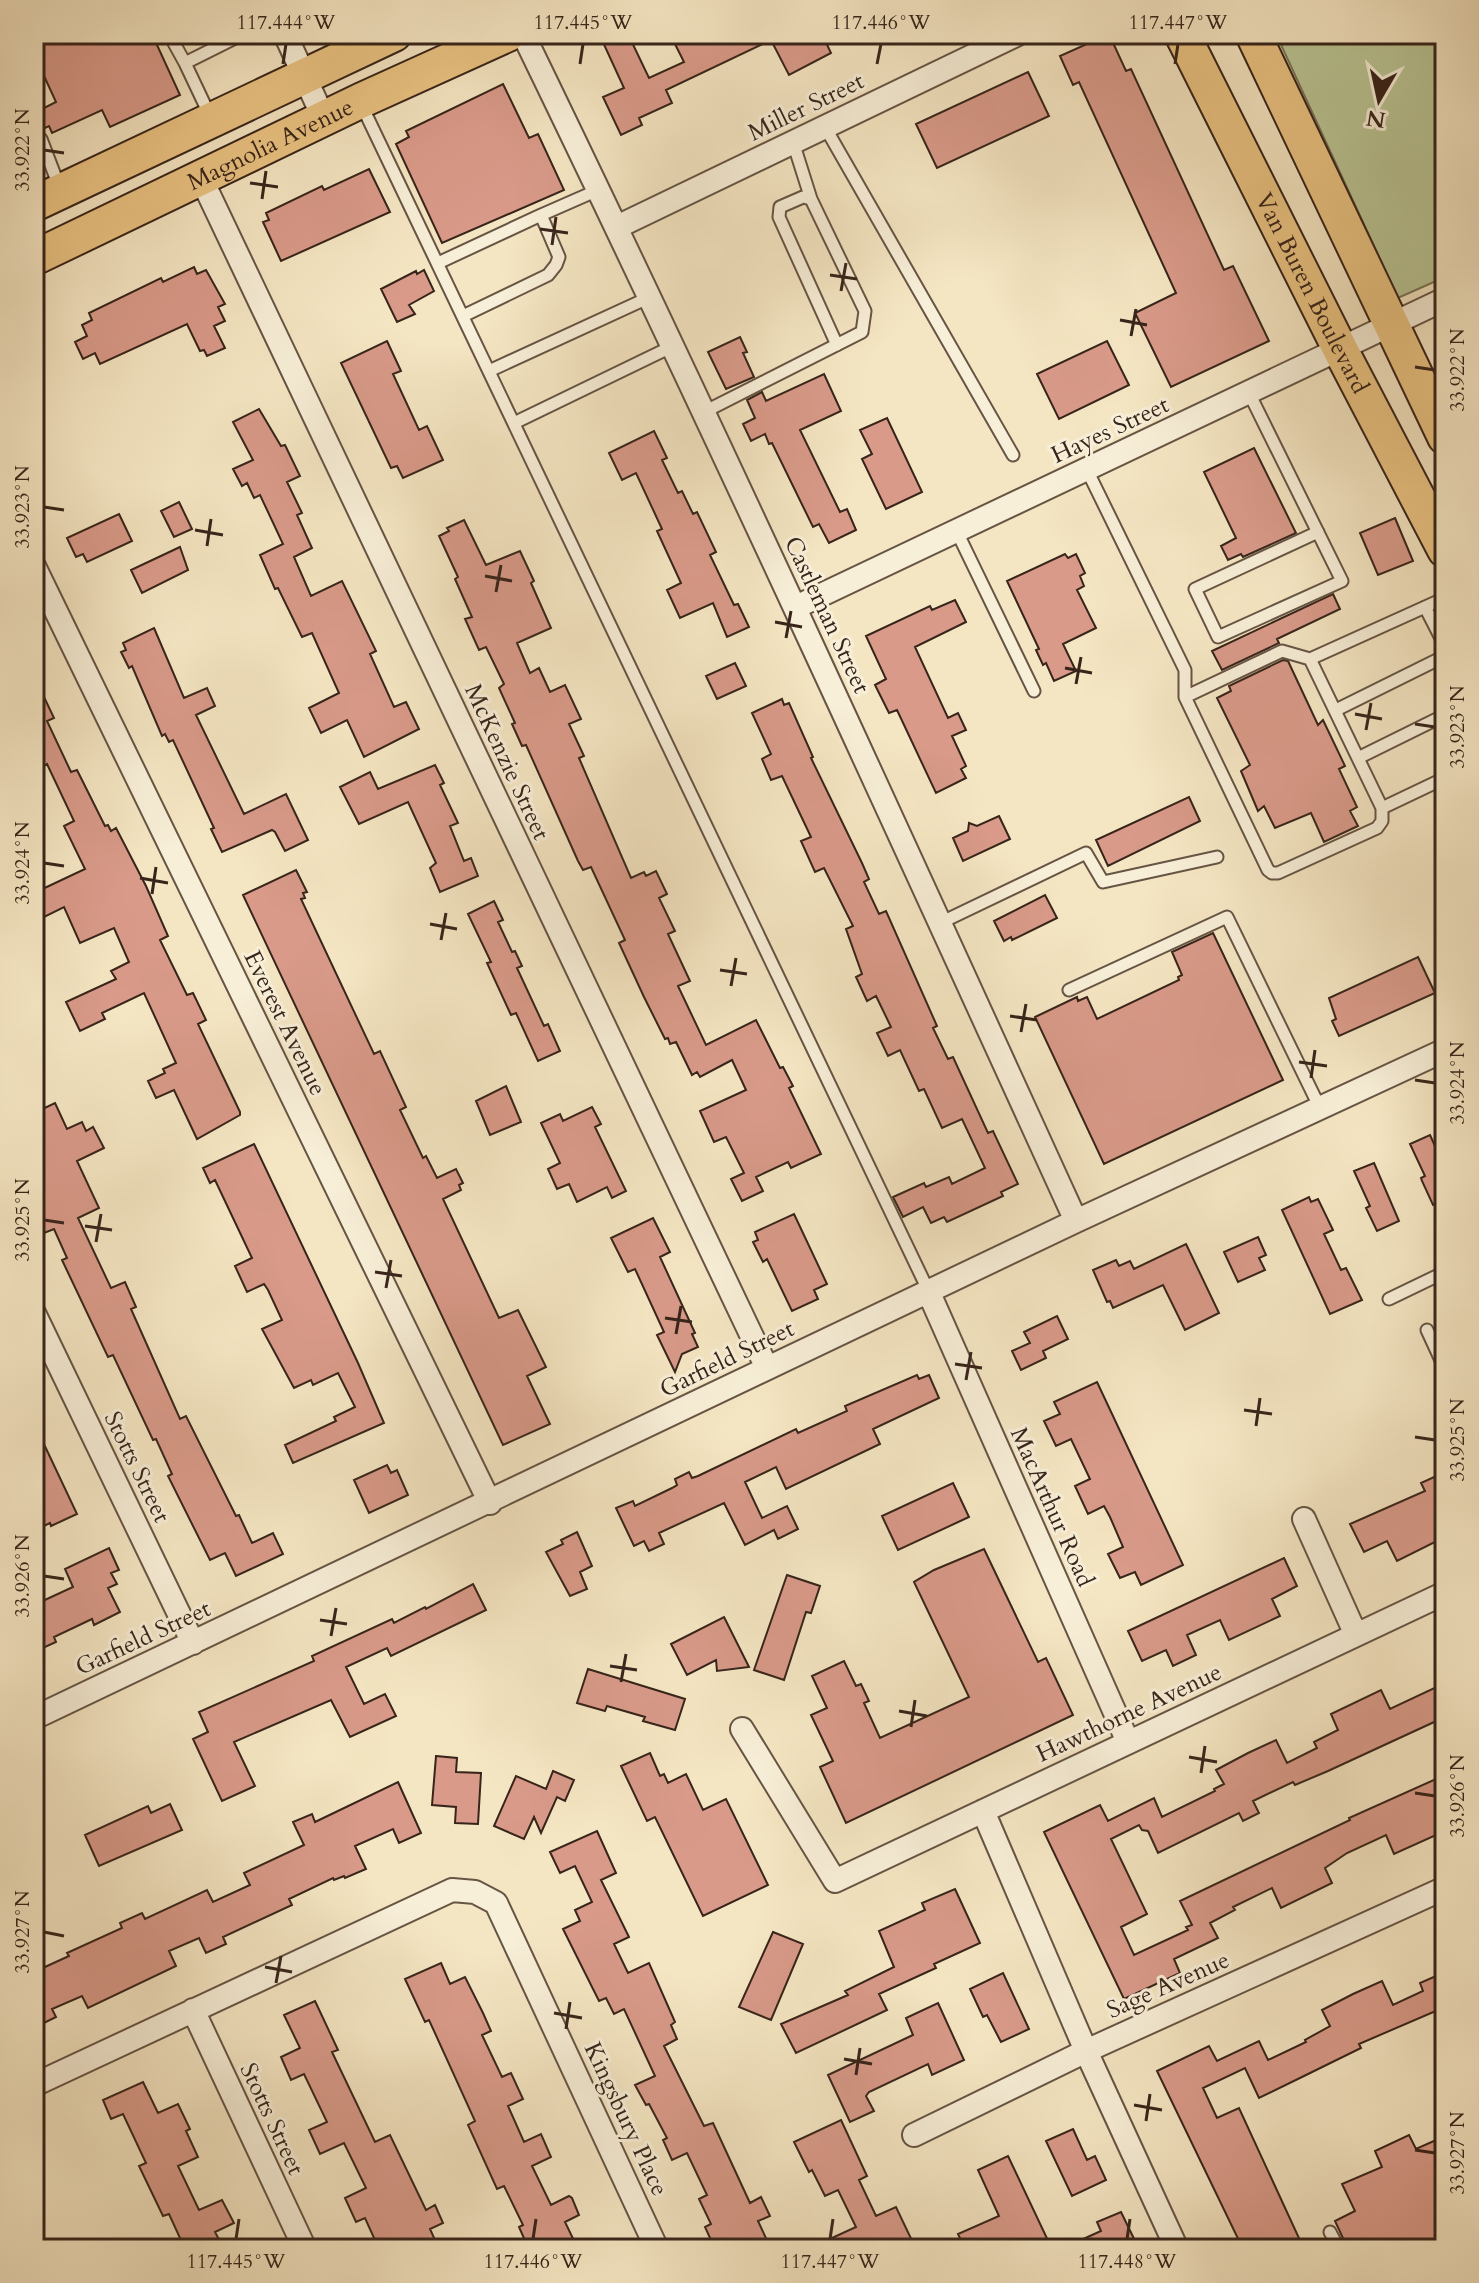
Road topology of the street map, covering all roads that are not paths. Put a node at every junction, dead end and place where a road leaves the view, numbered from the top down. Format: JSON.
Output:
{"nodes":[{"id":1,"x":169,"y":34,"type":"edge"},
{"id":2,"x":243,"y":34,"type":"edge"},
{"id":3,"x":285,"y":34,"type":"edge"},
{"id":4,"x":394,"y":34,"type":"edge"},
{"id":5,"x":508,"y":34,"type":"edge"},
{"id":6,"x":523,"y":34,"type":"edge"},
{"id":7,"x":1018,"y":34,"type":"edge"},
{"id":8,"x":1182,"y":34,"type":"edge"},
{"id":9,"x":1253,"y":34,"type":"edge"},
{"id":10,"x":185,"y":63,"type":"junction"},
{"id":11,"x":304,"y":78,"type":"junction"},
{"id":12,"x":360,"y":101,"type":"junction"},
{"id":13,"x":212,"y":119,"type":"junction"},
{"id":14,"x":324,"y":119,"type":"junction"},
{"id":15,"x":825,"y":127,"type":"junction"},
{"id":16,"x":41,"y":139,"type":"dead end"},
{"id":17,"x":793,"y":142,"type":"junction"},
{"id":18,"x":201,"y":178,"type":"junction"},
{"id":19,"x":598,"y":190,"type":"junction"},
{"id":20,"x":47,"y":197,"type":"edge"},
{"id":21,"x":811,"y":199,"type":"junction"},
{"id":22,"x":541,"y":215,"type":"junction"},
{"id":23,"x":617,"y":227,"type":"junction"},
{"id":24,"x":34,"y":258,"type":"edge"},
{"id":25,"x":438,"y":263,"type":"junction"},
{"id":26,"x":650,"y":297,"type":"junction"},
{"id":27,"x":1445,"y":299,"type":"edge"},
{"id":28,"x":463,"y":316,"type":"junction"},
{"id":29,"x":1390,"y":323,"type":"junction"},
{"id":30,"x":837,"y":345,"type":"junction"},
{"id":31,"x":673,"y":346,"type":"junction"},
{"id":32,"x":1340,"y":349,"type":"junction"},
{"id":33,"x":489,"y":371,"type":"junction"},
{"id":34,"x":1249,"y":393,"type":"junction"},
{"id":35,"x":704,"y":412,"type":"junction"},
{"id":36,"x":514,"y":423,"type":"junction"},
{"id":37,"x":1445,"y":437,"type":"edge"},
{"id":38,"x":1013,"y":455,"type":"dead end"},
{"id":39,"x":1087,"y":470,"type":"junction"},
{"id":40,"x":957,"y":532,"type":"junction"},
{"id":41,"x":1318,"y":532,"type":"junction"},
{"id":42,"x":1445,"y":550,"type":"edge"},
{"id":43,"x":34,"y":566,"type":"edge"},
{"id":44,"x":1445,"y":598,"type":"edge"},
{"id":45,"x":796,"y":607,"type":"junction"},
{"id":46,"x":1425,"y":607,"type":"junction"},
{"id":47,"x":1445,"y":646,"type":"edge"},
{"id":48,"x":1445,"y":656,"type":"edge"},
{"id":49,"x":1310,"y":659,"type":"junction"},
{"id":50,"x":1034,"y":691,"type":"dead end"},
{"id":51,"x":1185,"y":697,"type":"junction"},
{"id":52,"x":1336,"y":710,"type":"junction"},
{"id":53,"x":1445,"y":715,"type":"edge"},
{"id":54,"x":1358,"y":758,"type":"junction"},
{"id":55,"x":1445,"y":778,"type":"edge"},
{"id":56,"x":1382,"y":808,"type":"junction"},
{"id":57,"x":1217,"y":857,"type":"dead end"},
{"id":58,"x":940,"y":923,"type":"junction"},
{"id":59,"x":1069,"y":990,"type":"dead end"},
{"id":60,"x":1445,"y":1050,"type":"edge"},
{"id":61,"x":1320,"y":1108,"type":"junction"},
{"id":62,"x":1076,"y":1221,"type":"junction"},
{"id":63,"x":1445,"y":1272,"type":"edge"},
{"id":64,"x":929,"y":1293,"type":"junction"},
{"id":65,"x":1389,"y":1299,"type":"dead end"},
{"id":66,"x":34,"y":1313,"type":"edge"},
{"id":67,"x":1427,"y":1330,"type":"dead end"},
{"id":68,"x":767,"y":1368,"type":"junction"},
{"id":69,"x":1445,"y":1369,"type":"edge"},
{"id":70,"x":490,"y":1503,"type":"junction"},
{"id":71,"x":1304,"y":1519,"type":"dead end"},
{"id":72,"x":1445,"y":1593,"type":"edge"},
{"id":73,"x":1356,"y":1635,"type":"junction"},
{"id":74,"x":193,"y":1643,"type":"junction"},
{"id":75,"x":34,"y":1718,"type":"edge"},
{"id":76,"x":742,"y":1729,"type":"dead end"},
{"id":77,"x":1128,"y":1742,"type":"junction"},
{"id":78,"x":983,"y":1811,"type":"junction"},
{"id":79,"x":1445,"y":1888,"type":"edge"},
{"id":80,"x":193,"y":2010,"type":"junction"},
{"id":81,"x":1086,"y":2051,"type":"junction"},
{"id":82,"x":34,"y":2085,"type":"edge"},
{"id":83,"x":914,"y":2135,"type":"dead end"},
{"id":84,"x":1330,"y":2232,"type":"dead end"},
{"id":85,"x":305,"y":2249,"type":"edge"},
{"id":86,"x":657,"y":2249,"type":"edge"},
{"id":87,"x":1177,"y":2249,"type":"edge"},
{"id":88,"x":1339,"y":2249,"type":"edge"}],
"edges":[{"from":1,"to":10,"type":"lane"},
{"from":2,"to":10,"type":"lane"},
{"from":3,"to":11,"type":"street"},
{"from":4,"to":11,"type":"main road","name":"Magnolia Avenue"},
{"from":5,"to":12,"type":"main road","name":"Magnolia Avenue"},
{"from":6,"to":19,"type":"street","name":"Castleman Street"},
{"from":7,"to":15,"type":"street","name":"Miller Street"},
{"from":8,"to":32,"type":"main road","name":"Van Buren Boulevard"},
{"from":9,"to":29,"type":"main road"},
{"from":10,"to":13,"type":"lane"},
{"from":11,"to":13,"type":"main road","name":"Magnolia Avenue"},
{"from":11,"to":14,"type":"street"},
{"from":12,"to":14,"type":"main road","name":"Magnolia Avenue"},
{"from":12,"to":25,"type":"lane"},
{"from":13,"to":20,"type":"main road","name":"Magnolia Avenue"},
{"from":14,"to":18,"type":"main road","name":"Magnolia Avenue"},
{"from":15,"to":17,"type":"street","name":"Miller Street"},
{"from":15,"to":38,"type":"lane"},
{"from":16,"to":20,"type":"lane"},
{"from":17,"to":21,"type":"lane"},
{"from":17,"to":23,"type":"street","name":"Miller Street"},
{"from":18,"to":24,"type":"main road","name":"Magnolia Avenue"},
{"from":18,"to":68,"type":"street","name":"McKenzie Street"},
{"from":19,"to":22,"type":"lane"},
{"from":19,"to":23,"type":"street","name":"Castleman Street"},
{"from":21,"to":30,"type":"lane"},
{"from":21,"to":30,"type":"lane"},
{"from":22,"to":25,"type":"lane"},
{"from":22,"to":28,"type":"lane"},
{"from":23,"to":26,"type":"street","name":"Castleman Street"},
{"from":25,"to":28,"type":"lane"},
{"from":26,"to":31,"type":"street","name":"Castleman Street"},
{"from":26,"to":33,"type":"lane"},
{"from":27,"to":29,"type":"street","name":"Hayes Street"},
{"from":28,"to":33,"type":"lane"},
{"from":29,"to":32,"type":"street","name":"Hayes Street"},
{"from":29,"to":37,"type":"main road"},
{"from":30,"to":35,"type":"lane"},
{"from":31,"to":35,"type":"street","name":"Castleman Street"},
{"from":31,"to":36,"type":"lane"},
{"from":32,"to":34,"type":"street","name":"Hayes Street"},
{"from":32,"to":42,"type":"main road","name":"Van Buren Boulevard"},
{"from":33,"to":36,"type":"lane"},
{"from":34,"to":39,"type":"street","name":"Hayes Street"},
{"from":34,"to":41,"type":"lane"},
{"from":35,"to":45,"type":"street","name":"Castleman Street"},
{"from":36,"to":64,"type":"lane"},
{"from":39,"to":40,"type":"street","name":"Hayes Street"},
{"from":39,"to":51,"type":"lane"},
{"from":40,"to":45,"type":"street","name":"Hayes Street"},
{"from":40,"to":50,"type":"lane"},
{"from":41,"to":41,"type":"lane"},
{"from":43,"to":70,"type":"street","name":"Everest Avenue"},
{"from":44,"to":46,"type":"lane"},
{"from":45,"to":58,"type":"street","name":"Castleman Street"},
{"from":46,"to":47,"type":"lane"},
{"from":46,"to":49,"type":"lane"},
{"from":48,"to":52,"type":"lane"},
{"from":49,"to":51,"type":"lane"},
{"from":49,"to":52,"type":"lane"},
{"from":51,"to":56,"type":"lane"},
{"from":52,"to":54,"type":"lane"},
{"from":53,"to":54,"type":"lane"},
{"from":54,"to":56,"type":"lane"},
{"from":55,"to":56,"type":"lane"},
{"from":57,"to":58,"type":"lane"},
{"from":58,"to":62,"type":"street","name":"Castleman Street"},
{"from":59,"to":61,"type":"lane"},
{"from":60,"to":61,"type":"street","name":"Garfield Street"},
{"from":61,"to":62,"type":"street","name":"Garfield Street"},
{"from":62,"to":64,"type":"street","name":"Garfield Street"},
{"from":63,"to":65,"type":"lane"},
{"from":64,"to":68,"type":"street","name":"Garfield Street"},
{"from":64,"to":77,"type":"street","name":"MacArthur Road"},
{"from":66,"to":74,"type":"street","name":"Stotts Street"},
{"from":67,"to":69,"type":"lane"},
{"from":68,"to":70,"type":"street","name":"Garfield Street"},
{"from":70,"to":74,"type":"street","name":"Garfield Street"},
{"from":71,"to":73,"type":"street"},
{"from":72,"to":73,"type":"street","name":"Hawthorne Avenue"},
{"from":73,"to":77,"type":"street","name":"Hawthorne Avenue"},
{"from":74,"to":75,"type":"street","name":"Garfield Street"},
{"from":76,"to":78,"type":"street","name":"Hawthorne Avenue"},
{"from":77,"to":78,"type":"street","name":"Hawthorne Avenue"},
{"from":78,"to":81,"type":"street"},
{"from":79,"to":81,"type":"street","name":"Sage Avenue"},
{"from":80,"to":82,"type":"street"},
{"from":80,"to":85,"type":"street","name":"Stotts Street"},
{"from":80,"to":86,"type":"street","name":"Kingsbury Place"},
{"from":81,"to":83,"type":"street","name":"Sage Avenue"},
{"from":81,"to":87,"type":"street"},
{"from":84,"to":88,"type":"lane"}]}
